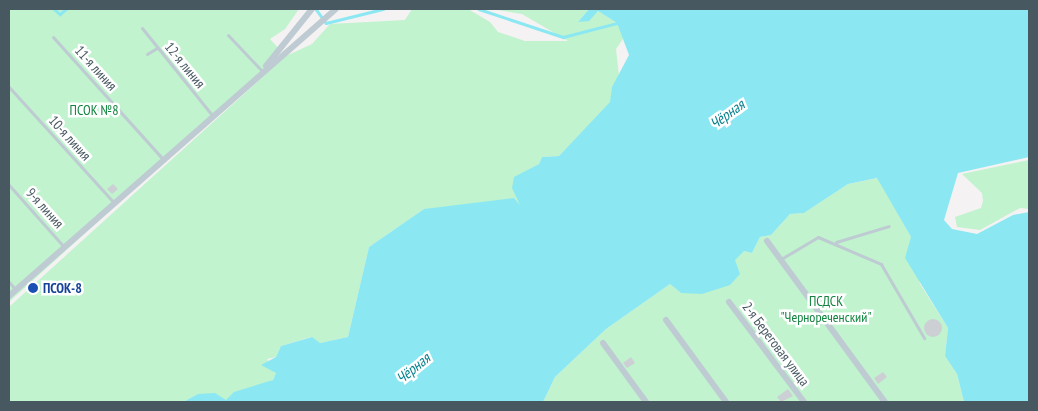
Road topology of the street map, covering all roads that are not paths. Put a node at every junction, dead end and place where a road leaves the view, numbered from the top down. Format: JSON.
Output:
{"nodes":[{"id":1,"x":336,"y":9,"type":"edge"},
{"id":2,"x":310,"y":10,"type":"edge"},
{"id":3,"x":142,"y":28,"type":"dead end"},
{"id":4,"x":228,"y":35,"type":"dead end"},
{"id":5,"x":53,"y":37,"type":"dead end"},
{"id":6,"x":157,"y":48,"type":"junction"},
{"id":7,"x":147,"y":54,"type":"dead end"},
{"id":8,"x":262,"y":71,"type":"junction"},
{"id":9,"x":9,"y":87,"type":"edge"},
{"id":10,"x":212,"y":115,"type":"junction"},
{"id":11,"x":163,"y":159,"type":"junction"},
{"id":12,"x":9,"y":185,"type":"edge"},
{"id":13,"x":114,"y":203,"type":"junction"},
{"id":14,"x":890,"y":226,"type":"dead end"},
{"id":15,"x":767,"y":241,"type":"dead end"},
{"id":16,"x":835,"y":242,"type":"junction"},
{"id":17,"x":64,"y":247,"type":"junction"},
{"id":18,"x":779,"y":260,"type":"junction"},
{"id":19,"x":9,"y":282,"type":"edge"},
{"id":20,"x":16,"y":290,"type":"junction"},
{"id":21,"x":9,"y":296,"type":"edge"},
{"id":22,"x":729,"y":302,"type":"dead end"},
{"id":23,"x":666,"y":320,"type":"dead end"},
{"id":24,"x":924,"y":338,"type":"dead end"},
{"id":25,"x":603,"y":343,"type":"dead end"},
{"id":26,"x":646,"y":402,"type":"edge"},
{"id":27,"x":726,"y":402,"type":"edge"},
{"id":28,"x":804,"y":402,"type":"edge"},
{"id":29,"x":885,"y":402,"type":"edge"}],
"edges":[{"from":1,"to":8,"type":"street"},
{"from":2,"to":8,"type":"street"},
{"from":3,"to":6,"type":"lane","name":"12-я линия"},
{"from":4,"to":8,"type":"lane"},
{"from":5,"to":11,"type":"lane","name":"11-я линия"},
{"from":6,"to":7,"type":"lane"},
{"from":6,"to":10,"type":"lane","name":"12-я линия"},
{"from":8,"to":10,"type":"street"},
{"from":9,"to":13,"type":"lane","name":"10-я линия"},
{"from":10,"to":11,"type":"street"},
{"from":11,"to":13,"type":"street"},
{"from":12,"to":17,"type":"lane","name":"9-я линия"},
{"from":13,"to":17,"type":"street"},
{"from":14,"to":16,"type":"lane"},
{"from":15,"to":18,"type":"street"},
{"from":16,"to":18,"type":"lane"},
{"from":16,"to":24,"type":"lane"},
{"from":17,"to":20,"type":"street"},
{"from":18,"to":29,"type":"street"},
{"from":19,"to":20,"type":"lane"},
{"from":20,"to":21,"type":"street"},
{"from":22,"to":28,"type":"street","name":"2-я Береговая улица"},
{"from":23,"to":27,"type":"street"},
{"from":25,"to":26,"type":"street"}]}
